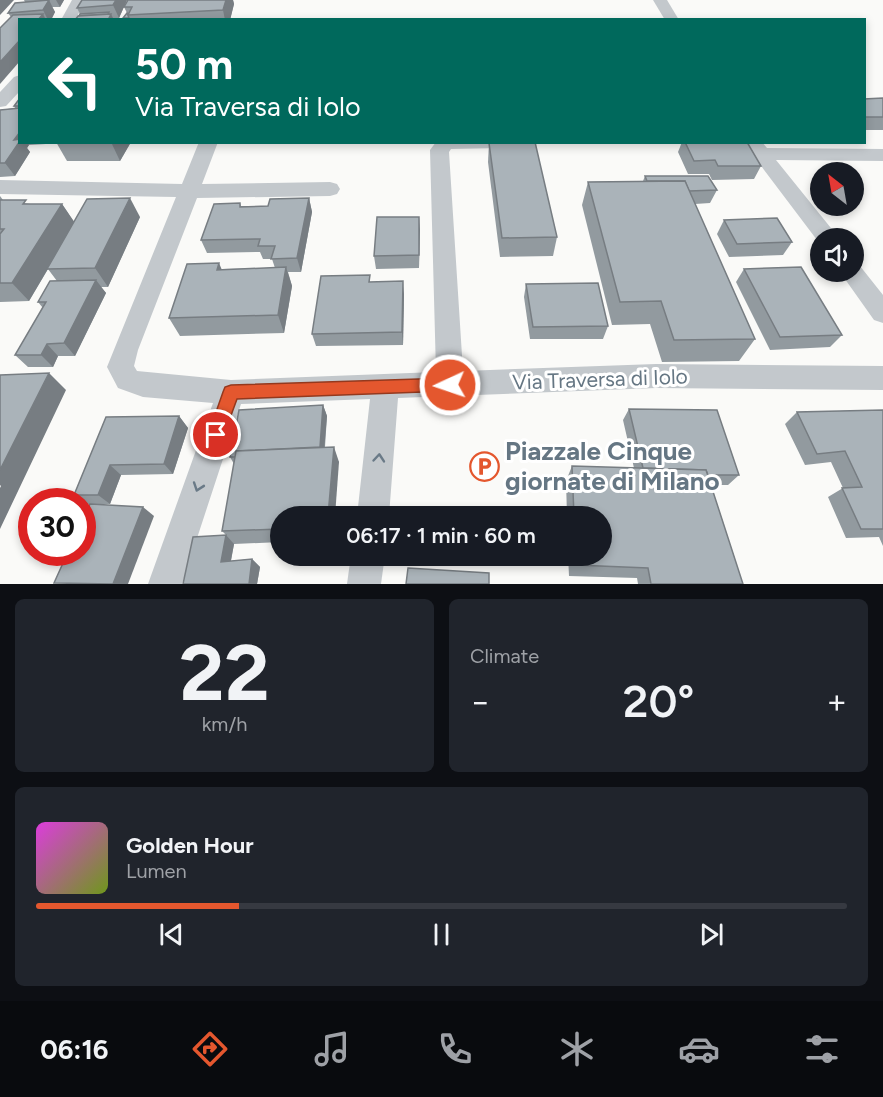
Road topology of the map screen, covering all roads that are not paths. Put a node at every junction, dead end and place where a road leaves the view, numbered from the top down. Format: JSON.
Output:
{"nodes":[{"id":1,"x":79,"y":0,"type":"edge"},
{"id":2,"x":660,"y":0,"type":"edge"},
{"id":3,"x":69,"y":18,"type":"edge"},
{"id":4,"x":671,"y":18,"type":"edge"},
{"id":5,"x":18,"y":82,"type":"edge"},
{"id":6,"x":0,"y":102,"type":"edge"},
{"id":7,"x":208,"y":144,"type":"edge"},
{"id":8,"x":446,"y":144,"type":"edge"},
{"id":9,"x":758,"y":148,"type":"edge"},
{"id":10,"x":883,"y":155,"type":"edge"},
{"id":11,"x":0,"y":187,"type":"edge"},
{"id":12,"x":330,"y":189,"type":"dead end"},
{"id":13,"x":189,"y":191,"type":"junction"},
{"id":14,"x":820,"y":228,"type":"edge"},
{"id":15,"x":860,"y":282,"type":"edge"},
{"id":16,"x":883,"y":313,"type":"edge"},
{"id":17,"x":883,"y":378,"type":"edge"},
{"id":18,"x":450,"y":385,"type":"junction"},
{"id":19,"x":384,"y":386,"type":"junction"},
{"id":20,"x":231,"y":392,"type":"junction"},
{"id":21,"x":374,"y":506,"type":"edge"},
{"id":22,"x":366,"y":566,"type":"edge"},
{"id":23,"x":165,"y":584,"type":"edge"},
{"id":24,"x":364,"y":584,"type":"edge"}],
"edges":[{"from":1,"to":3,"type":"street"},
{"from":2,"to":4,"type":"street"},
{"from":5,"to":6,"type":"street"},
{"from":7,"to":13,"type":"street"},
{"from":8,"to":18,"type":"street"},
{"from":9,"to":10,"type":"street"},
{"from":9,"to":14,"type":"street"},
{"from":11,"to":13,"type":"street"},
{"from":12,"to":13,"type":"street"},
{"from":13,"to":20,"type":"street","name":"Via Traversa di Iolo"},
{"from":15,"to":16,"type":"street"},
{"from":17,"to":18,"type":"street","name":"Via Traversa di Iolo"},
{"from":18,"to":19,"type":"street","name":"Via Traversa di Iolo"},
{"from":19,"to":20,"type":"street","name":"Via Traversa di Iolo"},
{"from":21,"to":19,"type":"street","one_way":true},
{"from":20,"to":23,"type":"street","one_way":true},
{"from":22,"to":24,"type":"street"}]}
